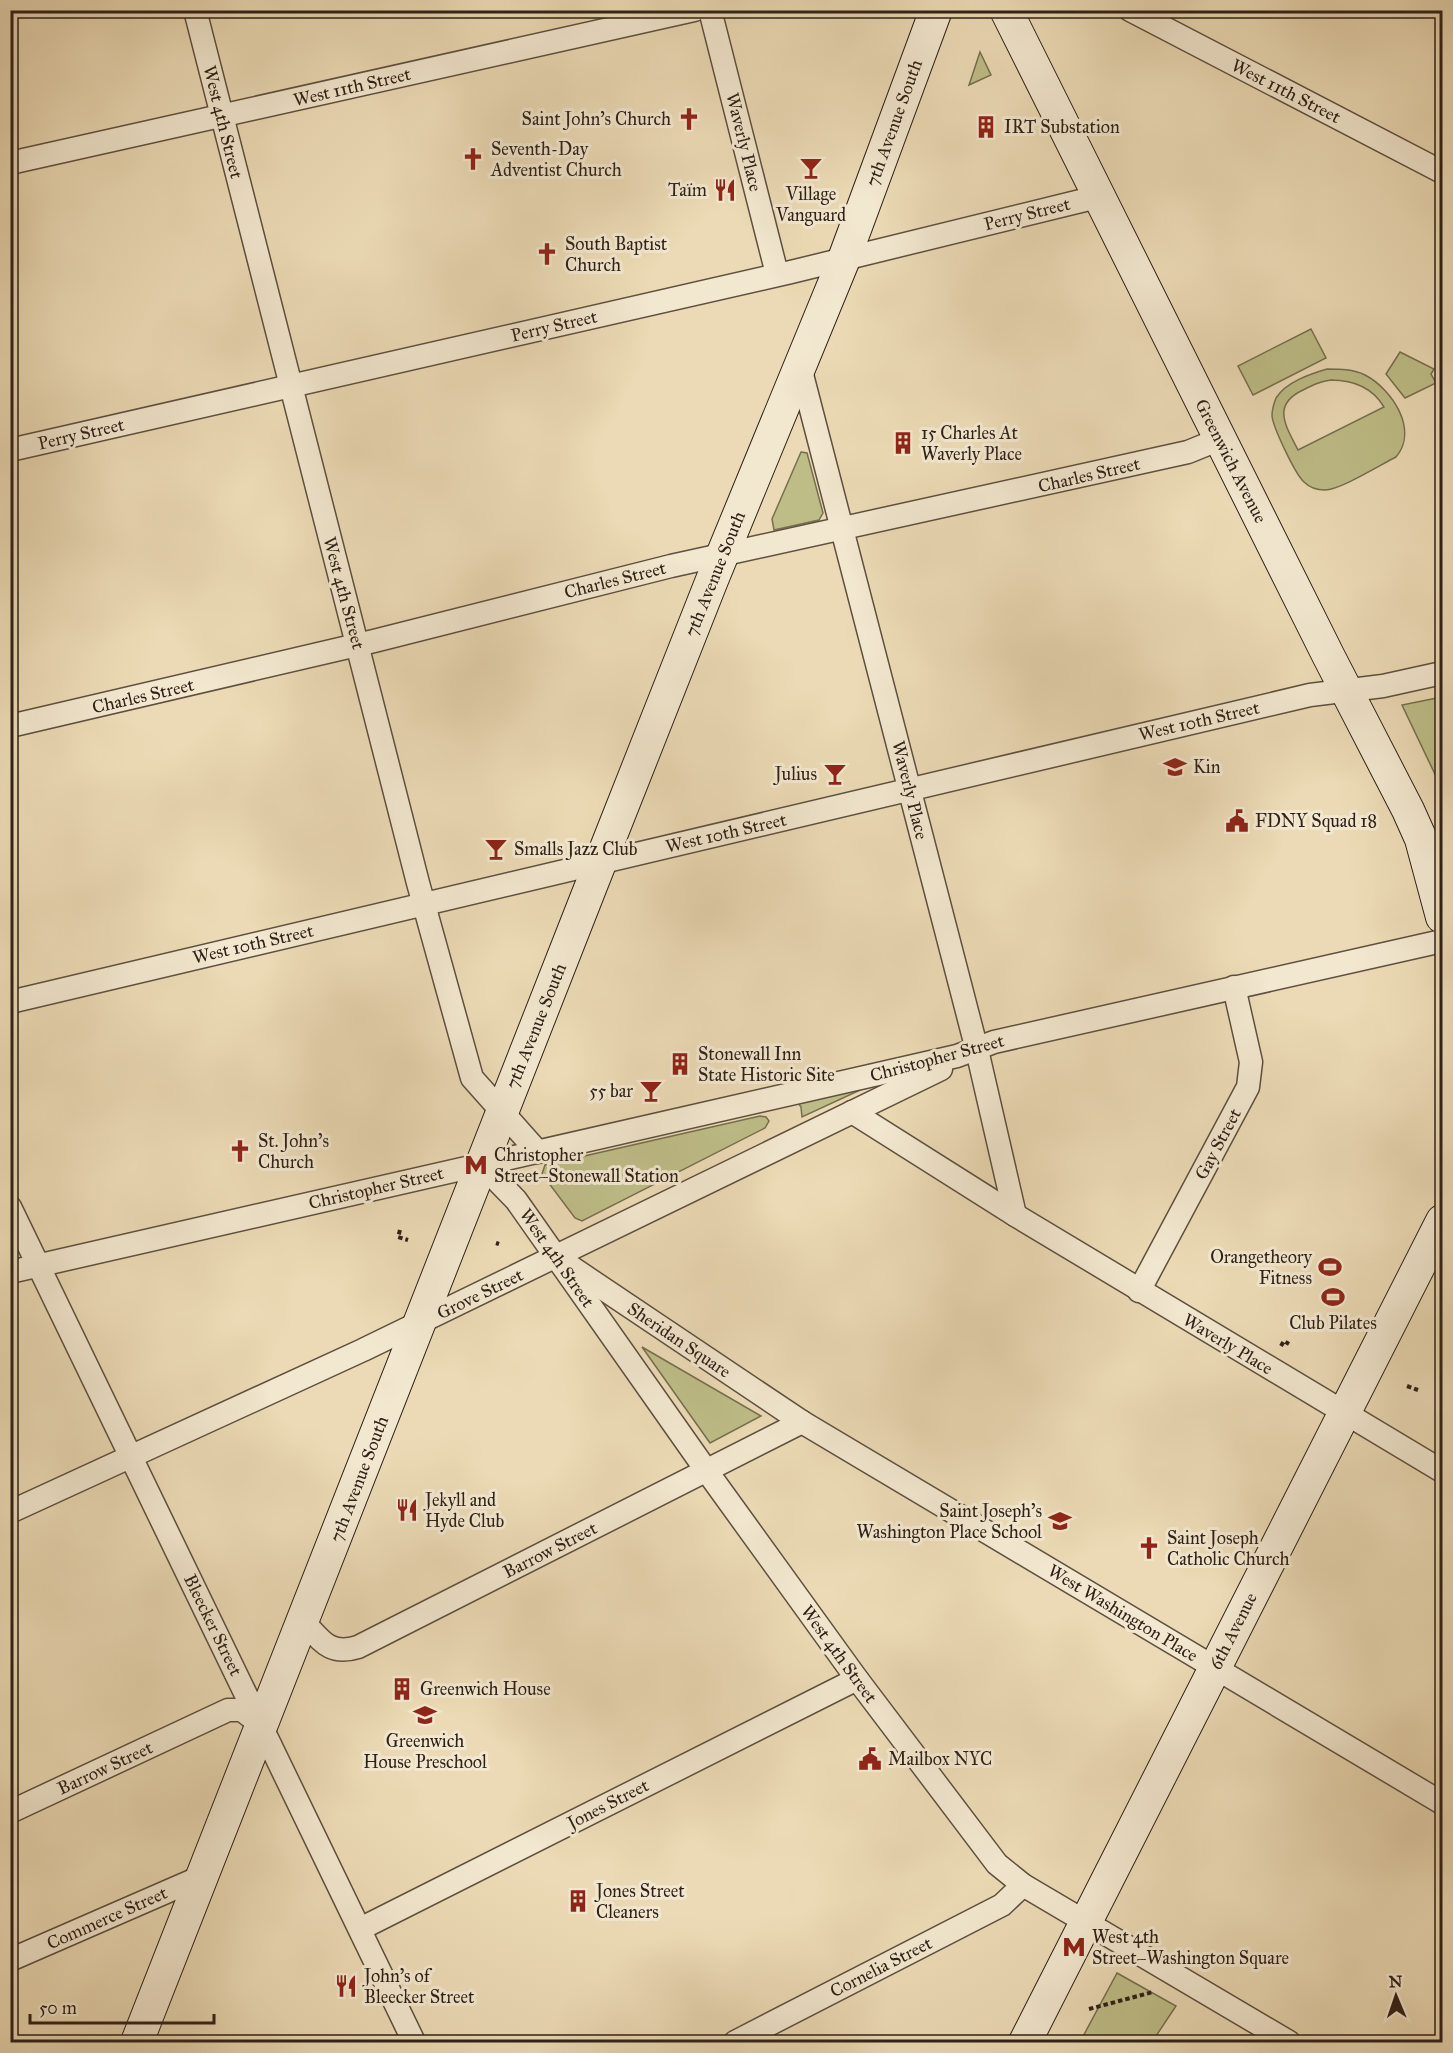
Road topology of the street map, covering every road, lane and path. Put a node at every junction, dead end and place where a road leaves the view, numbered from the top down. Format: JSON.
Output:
{"nodes":[{"id":1,"x":195,"y":10,"type":"edge"},
{"id":2,"x":694,"y":10,"type":"edge"},
{"id":3,"x":710,"y":10,"type":"edge"},
{"id":4,"x":936,"y":10,"type":"edge"},
{"id":5,"x":1006,"y":10,"type":"edge"},
{"id":6,"x":1130,"y":10,"type":"edge"},
{"id":7,"x":221,"y":116,"type":"junction"},
{"id":8,"x":10,"y":163,"type":"edge"},
{"id":9,"x":1443,"y":172,"type":"edge"},
{"id":10,"x":1097,"y":197,"type":"junction"},
{"id":11,"x":844,"y":259,"type":"junction"},
{"id":12,"x":777,"y":274,"type":"junction"},
{"id":13,"x":800,"y":367,"type":"junction"},
{"id":14,"x":291,"y":386,"type":"junction"},
{"id":15,"x":1220,"y":440,"type":"junction"},
{"id":16,"x":10,"y":450,"type":"edge"},
{"id":17,"x":842,"y":530,"type":"junction"},
{"id":18,"x":723,"y":555,"type":"junction"},
{"id":19,"x":358,"y":645,"type":"junction"},
{"id":20,"x":1443,"y":673,"type":"edge"},
{"id":21,"x":1347,"y":691,"type":"junction"},
{"id":22,"x":1437,"y":723,"type":"dead end"},
{"id":23,"x":10,"y":726,"type":"edge"},
{"id":24,"x":1443,"y":734,"type":"edge"},
{"id":25,"x":910,"y":789,"type":"junction"},
{"id":26,"x":601,"y":861,"type":"junction"},
{"id":27,"x":424,"y":904,"type":"junction"},
{"id":28,"x":1443,"y":917,"type":"edge"},
{"id":29,"x":1443,"y":940,"type":"edge"},
{"id":30,"x":1234,"y":987,"type":"junction"},
{"id":31,"x":10,"y":1002,"type":"edge"},
{"id":32,"x":977,"y":1050,"type":"junction"},
{"id":33,"x":852,"y":1112,"type":"junction"},
{"id":34,"x":502,"y":1113,"type":"junction"},
{"id":35,"x":538,"y":1152,"type":"junction"},
{"id":36,"x":482,"y":1165,"type":"junction"},
{"id":37,"x":10,"y":1207,"type":"edge"},
{"id":38,"x":1015,"y":1215,"type":"junction"},
{"id":39,"x":1443,"y":1221,"type":"edge"},
{"id":40,"x":400,"y":1230,"type":"dead end"},
{"id":41,"x":408,"y":1240,"type":"dead end"},
{"id":42,"x":557,"y":1257,"type":"junction"},
{"id":43,"x":38,"y":1266,"type":"junction"},
{"id":44,"x":10,"y":1272,"type":"edge"},
{"id":45,"x":1139,"y":1291,"type":"junction"},
{"id":46,"x":420,"y":1323,"type":"junction"},
{"id":47,"x":1289,"y":1344,"type":"dead end"},
{"id":48,"x":1281,"y":1346,"type":"dead end"},
{"id":49,"x":1407,"y":1386,"type":"dead end"},
{"id":50,"x":1418,"y":1390,"type":"dead end"},
{"id":51,"x":1344,"y":1412,"type":"junction"},
{"id":52,"x":802,"y":1422,"type":"junction"},
{"id":53,"x":130,"y":1456,"type":"junction"},
{"id":54,"x":706,"y":1470,"type":"junction"},
{"id":55,"x":1443,"y":1471,"type":"edge"},
{"id":56,"x":10,"y":1512,"type":"edge"},
{"id":57,"x":303,"y":1621,"type":"junction"},
{"id":58,"x":1214,"y":1668,"type":"junction"},
{"id":59,"x":857,"y":1679,"type":"junction"},
{"id":60,"x":262,"y":1726,"type":"junction"},
{"id":61,"x":1443,"y":1803,"type":"edge"},
{"id":62,"x":10,"y":1812,"type":"edge"},
{"id":63,"x":203,"y":1876,"type":"junction"},
{"id":64,"x":1023,"y":1885,"type":"junction"},
{"id":65,"x":1085,"y":1921,"type":"junction"},
{"id":66,"x":360,"y":1929,"type":"junction"},
{"id":67,"x":10,"y":1960,"type":"edge"},
{"id":68,"x":1153,"y":1992,"type":"dead end"},
{"id":69,"x":1089,"y":2009,"type":"dead end"},
{"id":70,"x":413,"y":2042,"type":"edge"},
{"id":71,"x":137,"y":2043,"type":"edge"},
{"id":72,"x":735,"y":2043,"type":"edge"},
{"id":73,"x":1025,"y":2043,"type":"edge"},
{"id":74,"x":1289,"y":2043,"type":"edge"}],
"edges":[{"from":1,"to":7,"type":"street","name":"West 4th Street"},
{"from":2,"to":7,"type":"street","name":"West 11th Street"},
{"from":3,"to":12,"type":"street","name":"Waverly Place"},
{"from":4,"to":11,"type":"main road","name":"7th Avenue South"},
{"from":5,"to":10,"type":"main road","name":"Greenwich Avenue"},
{"from":6,"to":9,"type":"street","name":"West 11th Street"},
{"from":7,"to":8,"type":"street","name":"West 11th Street"},
{"from":7,"to":14,"type":"street","name":"West 4th Street"},
{"from":10,"to":11,"type":"street","name":"Perry Street"},
{"from":10,"to":15,"type":"main road","name":"Greenwich Avenue"},
{"from":11,"to":12,"type":"street","name":"Perry Street"},
{"from":11,"to":13,"type":"main road","name":"7th Avenue South"},
{"from":12,"to":14,"type":"street","name":"Perry Street"},
{"from":13,"to":17,"type":"street","name":"Waverly Place"},
{"from":13,"to":18,"type":"main road","name":"7th Avenue South"},
{"from":14,"to":16,"type":"street","name":"Perry Street"},
{"from":14,"to":19,"type":"street","name":"West 4th Street"},
{"from":15,"to":17,"type":"street","name":"Charles Street"},
{"from":15,"to":21,"type":"main road","name":"Greenwich Avenue"},
{"from":17,"to":18,"type":"street","name":"Charles Street"},
{"from":17,"to":25,"type":"street","name":"Waverly Place"},
{"from":18,"to":19,"type":"street","name":"Charles Street"},
{"from":18,"to":26,"type":"main road","name":"7th Avenue South"},
{"from":19,"to":23,"type":"street","name":"Charles Street"},
{"from":19,"to":27,"type":"street","name":"West 4th Street"},
{"from":20,"to":21,"type":"street","name":"West 10th Street"},
{"from":21,"to":25,"type":"street","name":"West 10th Street"},
{"from":21,"to":28,"type":"main road","name":"Greenwich Avenue"},
{"from":22,"to":24,"type":"path"},
{"from":25,"to":26,"type":"street","name":"West 10th Street"},
{"from":25,"to":32,"type":"street","name":"Waverly Place"},
{"from":26,"to":27,"type":"street","name":"West 10th Street"},
{"from":26,"to":34,"type":"main road","name":"7th Avenue South"},
{"from":27,"to":31,"type":"street","name":"West 10th Street"},
{"from":27,"to":34,"type":"street","name":"West 4th Street"},
{"from":29,"to":30,"type":"street","name":"Christopher Street"},
{"from":30,"to":32,"type":"street","name":"Christopher Street"},
{"from":30,"to":45,"type":"street","name":"Gay Street"},
{"from":32,"to":33,"type":"street","name":"Grove Street"},
{"from":32,"to":35,"type":"street","name":"Christopher Street"},
{"from":32,"to":38,"type":"street","name":"Waverly Place"},
{"from":33,"to":38,"type":"street","name":"Waverly Place"},
{"from":33,"to":42,"type":"street","name":"Grove Street"},
{"from":34,"to":35,"type":"street","name":"West 4th Street"},
{"from":34,"to":36,"type":"main road","name":"7th Avenue South"},
{"from":35,"to":36,"type":"street","name":"Christopher Street"},
{"from":36,"to":42,"type":"street","name":"West 4th Street"},
{"from":36,"to":43,"type":"street","name":"Christopher Street"},
{"from":36,"to":46,"type":"main road","name":"7th Avenue South"},
{"from":37,"to":43,"type":"street","name":"Bleecker Street"},
{"from":38,"to":45,"type":"street","name":"Waverly Place"},
{"from":39,"to":51,"type":"main road","name":"6th Avenue"},
{"from":40,"to":41,"type":"path"},
{"from":42,"to":46,"type":"street","name":"Grove Street"},
{"from":42,"to":52,"type":"street","name":"Sheridan Square"},
{"from":42,"to":54,"type":"street","name":"West 4th Street"},
{"from":43,"to":44,"type":"street","name":"Christopher Street"},
{"from":43,"to":53,"type":"street","name":"Bleecker Street"},
{"from":45,"to":51,"type":"street","name":"Waverly Place"},
{"from":46,"to":53,"type":"street","name":"Grove Street"},
{"from":46,"to":57,"type":"main road","name":"7th Avenue South"},
{"from":47,"to":48,"type":"path"},
{"from":49,"to":50,"type":"path"},
{"from":51,"to":55,"type":"street","name":"Waverly Place"},
{"from":51,"to":58,"type":"main road","name":"6th Avenue"},
{"from":52,"to":54,"type":"street","name":"Barrow Street"},
{"from":52,"to":58,"type":"street","name":"West Washington Place"},
{"from":53,"to":56,"type":"street","name":"Grove Street"},
{"from":53,"to":60,"type":"street","name":"Bleecker Street"},
{"from":54,"to":57,"type":"street","name":"Barrow Street"},
{"from":54,"to":59,"type":"street","name":"West 4th Street"},
{"from":57,"to":60,"type":"main road","name":"7th Avenue South"},
{"from":58,"to":61,"type":"street","name":"West Washington Place"},
{"from":58,"to":65,"type":"main road","name":"6th Avenue"},
{"from":59,"to":64,"type":"street","name":"West 4th Street"},
{"from":59,"to":66,"type":"street","name":"Jones Street"},
{"from":60,"to":62,"type":"street","name":"Barrow Street"},
{"from":60,"to":63,"type":"main road","name":"7th Avenue South"},
{"from":60,"to":66,"type":"street","name":"Bleecker Street"},
{"from":63,"to":67,"type":"street","name":"Commerce Street"},
{"from":63,"to":71,"type":"main road","name":"7th Avenue South"},
{"from":64,"to":65,"type":"street","name":"West 4th Street"},
{"from":64,"to":72,"type":"street","name":"Cornelia Street"},
{"from":65,"to":73,"type":"main road","name":"6th Avenue"},
{"from":65,"to":74,"type":"street","name":"West 4th Street"},
{"from":66,"to":70,"type":"street","name":"Bleecker Street"},
{"from":68,"to":69,"type":"path"}]}
